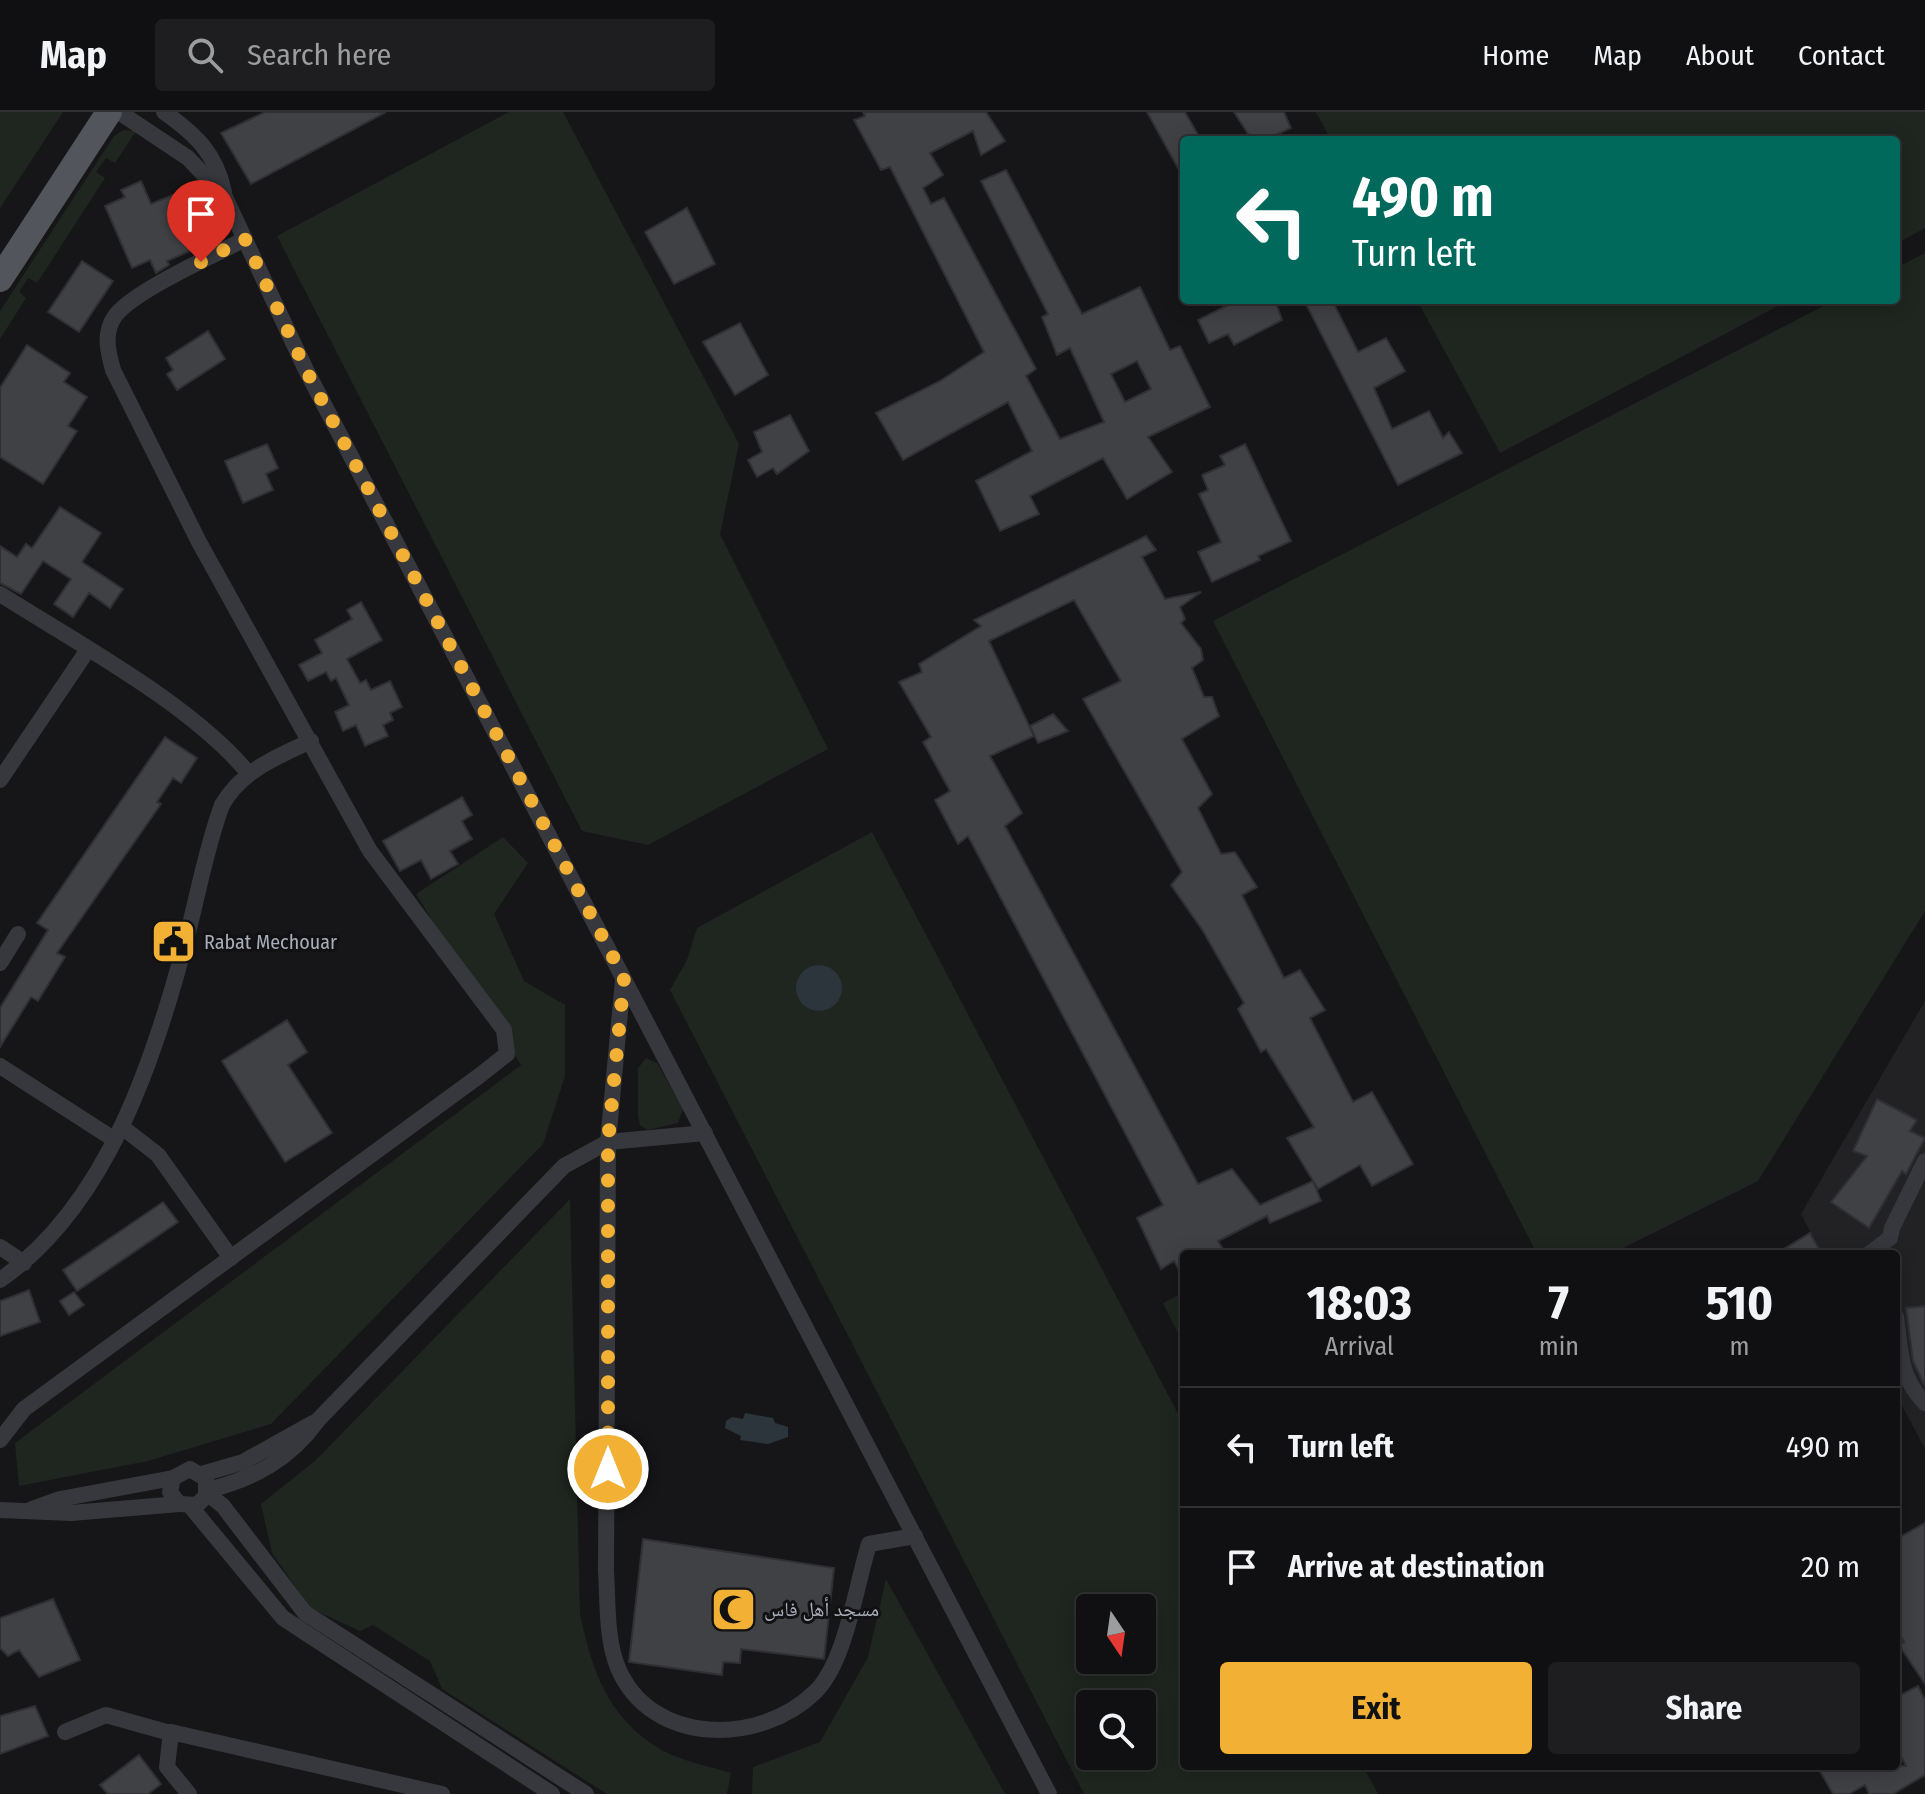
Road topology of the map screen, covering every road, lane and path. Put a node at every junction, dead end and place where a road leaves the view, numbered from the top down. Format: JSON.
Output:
{"nodes":[{"id":1,"x":88,"y":112,"type":"edge"},
{"id":2,"x":109,"y":112,"type":"edge"},
{"id":3,"x":119,"y":112,"type":"edge"},
{"id":4,"x":164,"y":112,"type":"edge"},
{"id":5,"x":225,"y":197,"type":"junction"},
{"id":6,"x":245,"y":239,"type":"junction"},
{"id":7,"x":0,"y":246,"type":"edge"},
{"id":8,"x":0,"y":279,"type":"edge"},
{"id":9,"x":0,"y":594,"type":"edge"},
{"id":10,"x":87,"y":651,"type":"junction"},
{"id":11,"x":311,"y":741,"type":"junction"},
{"id":12,"x":249,"y":774,"type":"junction"},
{"id":13,"x":0,"y":780,"type":"edge"},
{"id":14,"x":18,"y":934,"type":"dead end"},
{"id":15,"x":0,"y":963,"type":"edge"},
{"id":16,"x":624,"y":978,"type":"junction"},
{"id":17,"x":0,"y":1066,"type":"edge"},
{"id":18,"x":118,"y":1133,"type":"junction"},
{"id":19,"x":705,"y":1133,"type":"junction"},
{"id":20,"x":608,"y":1142,"type":"junction"},
{"id":21,"x":1925,"y":1161,"type":"edge"},
{"id":22,"x":0,"y":1247,"type":"edge"},
{"id":23,"x":1874,"y":1250,"type":"edge"},
{"id":24,"x":231,"y":1258,"type":"junction"},
{"id":25,"x":24,"y":1263,"type":"junction"},
{"id":26,"x":0,"y":1280,"type":"edge"},
{"id":27,"x":1900,"y":1346,"type":"edge"},
{"id":28,"x":1925,"y":1403,"type":"edge"},
{"id":29,"x":0,"y":1440,"type":"edge"},
{"id":30,"x":173,"y":1478,"type":"junction"},
{"id":31,"x":206,"y":1486,"type":"junction"},
{"id":32,"x":185,"y":1506,"type":"junction"},
{"id":33,"x":32,"y":1509,"type":"junction"},
{"id":34,"x":0,"y":1510,"type":"edge"},
{"id":35,"x":915,"y":1536,"type":"junction"},
{"id":36,"x":65,"y":1732,"type":"dead end"},
{"id":37,"x":170,"y":1733,"type":"junction"},
{"id":38,"x":189,"y":1794,"type":"edge"},
{"id":39,"x":442,"y":1794,"type":"edge"},
{"id":40,"x":552,"y":1794,"type":"edge"},
{"id":41,"x":586,"y":1794,"type":"edge"},
{"id":42,"x":1049,"y":1794,"type":"edge"}],
"edges":[{"from":1,"to":7,"type":"main road"},
{"from":2,"to":8,"type":"main road"},
{"from":3,"to":5,"type":"street"},
{"from":4,"to":5,"type":"street"},
{"from":5,"to":6,"type":"street"},
{"from":6,"to":11,"type":"street"},
{"from":6,"to":16,"type":"street"},
{"from":9,"to":10,"type":"street"},
{"from":10,"to":12,"type":"street"},
{"from":10,"to":13,"type":"street"},
{"from":11,"to":12,"type":"street"},
{"from":11,"to":24,"type":"street"},
{"from":12,"to":18,"type":"street"},
{"from":14,"to":15,"type":"street"},
{"from":16,"to":19,"type":"street"},
{"from":16,"to":20,"type":"street"},
{"from":17,"to":18,"type":"street"},
{"from":18,"to":24,"type":"street"},
{"from":18,"to":25,"type":"street"},
{"from":19,"to":20,"type":"street"},
{"from":19,"to":35,"type":"street"},
{"from":20,"to":31,"type":"street"},
{"from":20,"to":35,"type":"street"},
{"from":21,"to":23,"type":"street"},
{"from":22,"to":25,"type":"street"},
{"from":24,"to":29,"type":"street"},
{"from":25,"to":26,"type":"street"},
{"from":27,"to":28,"type":"street"},
{"from":30,"to":31,"type":"street"},
{"from":30,"to":32,"type":"street"},
{"from":30,"to":33,"type":"street"},
{"from":31,"to":32,"type":"street"},
{"from":31,"to":41,"type":"street"},
{"from":32,"to":33,"type":"street"},
{"from":32,"to":40,"type":"street"},
{"from":33,"to":34,"type":"street"},
{"from":35,"to":42,"type":"street"},
{"from":36,"to":37,"type":"street"},
{"from":37,"to":38,"type":"street"},
{"from":37,"to":39,"type":"street"}]}
